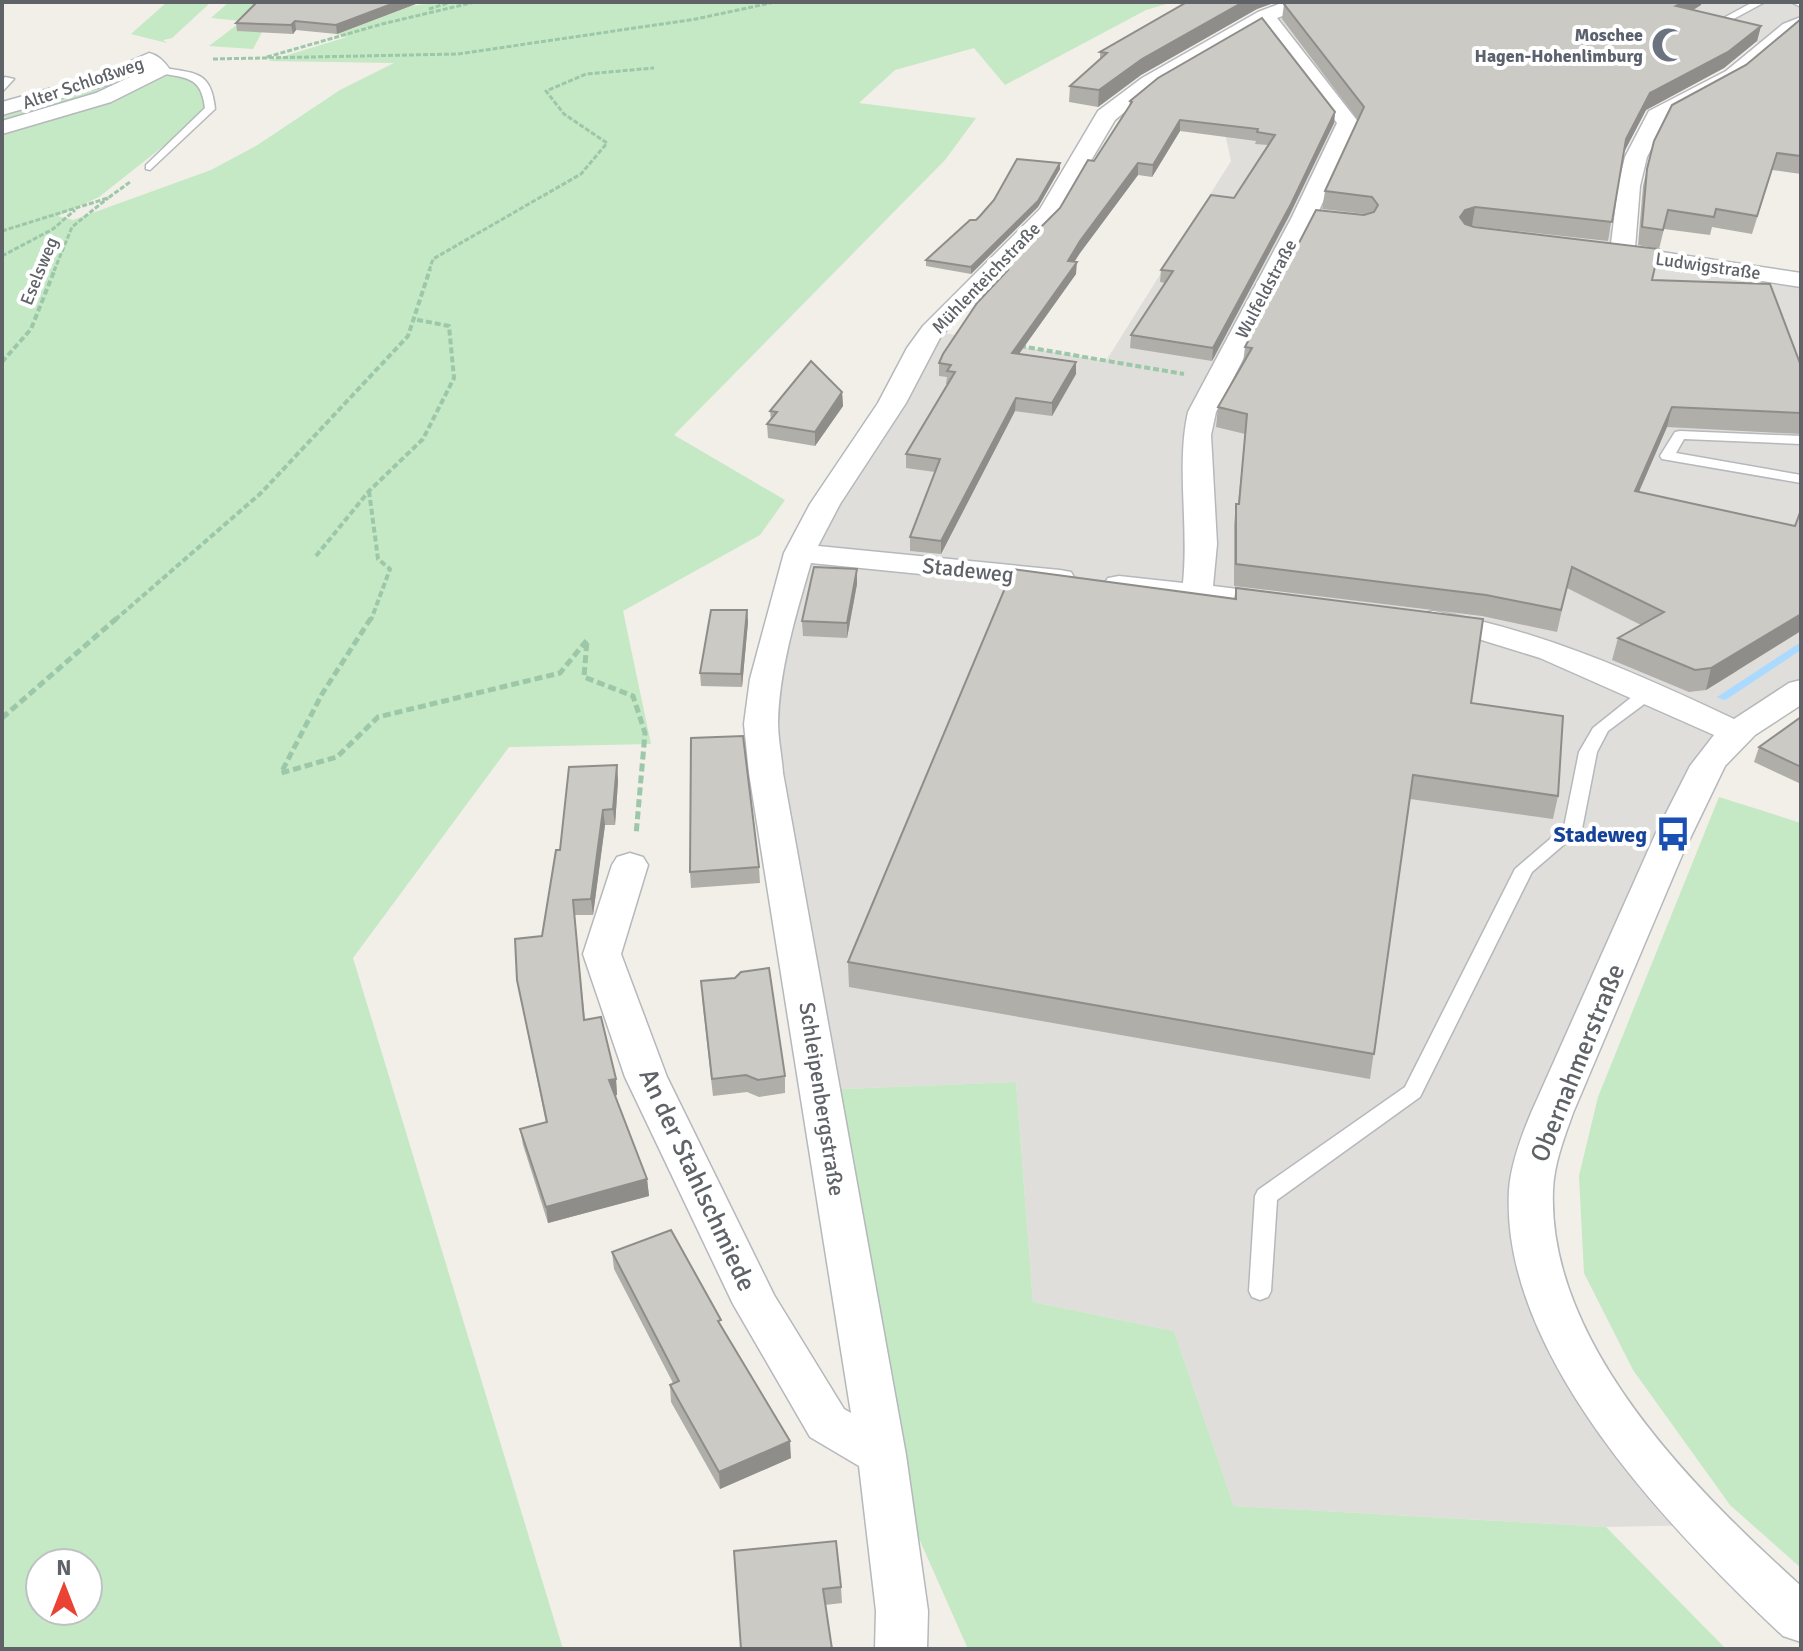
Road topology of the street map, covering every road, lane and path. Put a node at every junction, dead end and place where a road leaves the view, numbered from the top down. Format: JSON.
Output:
{"nodes":[{"id":1,"x":397,"y":2,"type":"edge"},
{"id":2,"x":433,"y":2,"type":"edge"},
{"id":3,"x":451,"y":2,"type":"edge"},
{"id":4,"x":475,"y":2,"type":"edge"},
{"id":5,"x":775,"y":2,"type":"edge"},
{"id":6,"x":1302,"y":2,"type":"edge"},
{"id":7,"x":1760,"y":2,"type":"edge"},
{"id":8,"x":414,"y":16,"type":"junction"},
{"id":9,"x":1265,"y":16,"type":"junction"},
{"id":10,"x":1801,"y":23,"type":"edge"},
{"id":11,"x":1712,"y":27,"type":"edge"},
{"id":12,"x":260,"y":59,"type":"junction"},
{"id":13,"x":154,"y":64,"type":"junction"},
{"id":14,"x":654,"y":68,"type":"dead end"},
{"id":15,"x":9,"y":79,"type":"dead end"},
{"id":16,"x":4,"y":103,"type":"edge"},
{"id":17,"x":2,"y":128,"type":"edge"},
{"id":18,"x":150,"y":167,"type":"dead end"},
{"id":19,"x":79,"y":207,"type":"junction"},
{"id":20,"x":1304,"y":217,"type":"junction"},
{"id":21,"x":1333,"y":220,"type":"edge"},
{"id":22,"x":2,"y":231,"type":"edge"},
{"id":23,"x":1592,"y":249,"type":"edge"},
{"id":24,"x":1622,"y":253,"type":"junction"},
{"id":25,"x":2,"y":256,"type":"edge"},
{"id":26,"x":1801,"y":280,"type":"edge"},
{"id":27,"x":413,"y":319,"type":"junction"},
{"id":28,"x":1019,"y":346,"type":"edge"},
{"id":29,"x":2,"y":362,"type":"edge"},
{"id":30,"x":1217,"y":379,"type":"junction"},
{"id":31,"x":1801,"y":440,"type":"edge"},
{"id":32,"x":1801,"y":479,"type":"edge"},
{"id":33,"x":369,"y":491,"type":"junction"},
{"id":34,"x":799,"y":553,"type":"junction"},
{"id":35,"x":316,"y":556,"type":"dead end"},
{"id":36,"x":1197,"y":593,"type":"junction"},
{"id":37,"x":1318,"y":607,"type":"edge"},
{"id":38,"x":1408,"y":618,"type":"edge"},
{"id":39,"x":1801,"y":690,"type":"edge"},
{"id":40,"x":1649,"y":692,"type":"junction"},
{"id":41,"x":2,"y":718,"type":"edge"},
{"id":42,"x":1738,"y":733,"type":"junction"},
{"id":43,"x":630,"y":865,"type":"joint"},
{"id":44,"x":1260,"y":1291,"type":"dead end"},
{"id":45,"x":882,"y":1455,"type":"junction"},
{"id":46,"x":1801,"y":1619,"type":"edge"},
{"id":47,"x":901,"y":1649,"type":"edge"}],
"edges":[{"from":1,"to":2,"type":"path"},
{"from":3,"to":8,"type":"path"},
{"from":4,"to":8,"type":"path"},
{"from":5,"to":12,"type":"path"},
{"from":6,"to":9,"type":"street","name":"Mühlenteichstraße"},
{"from":7,"to":11,"type":"lane"},
{"from":8,"to":12,"type":"path"},
{"from":9,"to":20,"type":"street","name":"Wulfeldstraße"},
{"from":9,"to":34,"type":"street","name":"Mühlenteichstraße"},
{"from":10,"to":24,"type":"street"},
{"from":12,"to":13,"type":"path"},
{"from":13,"to":16,"type":"street","name":"Alter Schloßweg"},
{"from":13,"to":17,"type":"street"},
{"from":13,"to":18,"type":"lane"},
{"from":14,"to":27,"type":"path"},
{"from":15,"to":16,"type":"lane"},
{"from":19,"to":22,"type":"path"},
{"from":19,"to":25,"type":"path"},
{"from":19,"to":29,"type":"path","name":"Eselsweg"},
{"from":20,"to":21,"type":"street"},
{"from":20,"to":30,"type":"street","name":"Wulfeldstraße"},
{"from":23,"to":24,"type":"street","name":"Ludwigstraße"},
{"from":24,"to":26,"type":"street","name":"Ludwigstraße"},
{"from":27,"to":33,"type":"path"},
{"from":27,"to":41,"type":"path"},
{"from":28,"to":30,"type":"path"},
{"from":30,"to":36,"type":"street","name":"Wulfeldstraße"},
{"from":31,"to":32,"type":"lane"},
{"from":33,"to":35,"type":"path"},
{"from":33,"to":43,"type":"path"},
{"from":34,"to":36,"type":"street","name":"Stadeweg"},
{"from":34,"to":45,"type":"street","name":"Schleipenbergstraße"},
{"from":36,"to":37,"type":"street","name":"Stadeweg"},
{"from":38,"to":40,"type":"street"},
{"from":39,"to":42,"type":"street","name":"Obernahmerstraße"},
{"from":40,"to":42,"type":"street"},
{"from":40,"to":44,"type":"lane"},
{"from":42,"to":46,"type":"street","name":"Obernahmerstraße"},
{"from":43,"to":45,"type":"street","name":"An der Stahlschmiede"},
{"from":45,"to":47,"type":"street","name":"Schleipenbergstraße"}]}
